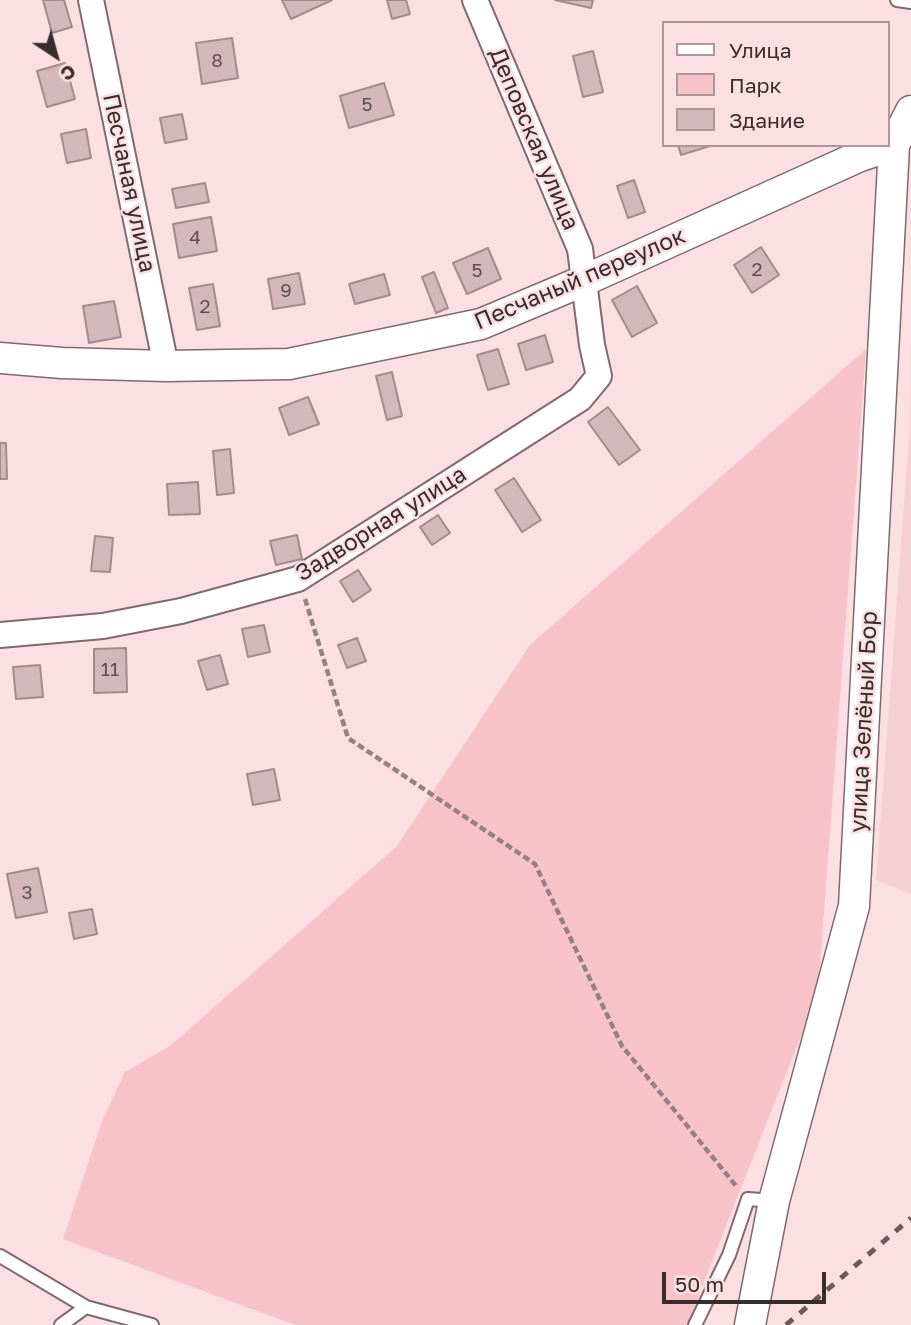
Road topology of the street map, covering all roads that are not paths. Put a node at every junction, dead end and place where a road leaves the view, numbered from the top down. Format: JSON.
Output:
{"nodes":[{"id":1,"x":91,"y":0,"type":"edge"},
{"id":2,"x":475,"y":0,"type":"edge"},
{"id":3,"x":897,"y":0,"type":"edge"},
{"id":4,"x":911,"y":2,"type":"edge"},
{"id":5,"x":911,"y":111,"type":"edge"},
{"id":6,"x":894,"y":145,"type":"junction"},
{"id":7,"x":890,"y":146,"type":"edge"},
{"id":8,"x":888,"y":147,"type":"edge"},
{"id":9,"x":583,"y":281,"type":"junction"},
{"id":10,"x":0,"y":358,"type":"edge"},
{"id":11,"x":166,"y":366,"type":"junction"},
{"id":12,"x":0,"y":635,"type":"edge"},
{"id":13,"x":761,"y":1200,"type":"junction"},
{"id":14,"x":0,"y":1256,"type":"edge"},
{"id":15,"x":86,"y":1307,"type":"junction"},
{"id":16,"x":61,"y":1325,"type":"edge"},
{"id":17,"x":152,"y":1325,"type":"edge"},
{"id":18,"x":695,"y":1325,"type":"edge"},
{"id":19,"x":750,"y":1325,"type":"edge"}],
"edges":[{"from":1,"to":11,"type":"street","name":"Песчаная улица"},
{"from":2,"to":9,"type":"street","name":"Деповская улица"},
{"from":3,"to":4,"type":"lane"},
{"from":5,"to":6,"type":"street","name":"улица Зелёный Бор"},
{"from":6,"to":7,"type":"street","name":"Песчаный переулок"},
{"from":6,"to":13,"type":"street","name":"улица Зелёный Бор"},
{"from":8,"to":9,"type":"street","name":"Песчаный переулок"},
{"from":9,"to":11,"type":"street","name":"Песчаный переулок"},
{"from":9,"to":12,"type":"street","name":"Задворная улица"},
{"from":10,"to":11,"type":"street","name":"Песчаный переулок"},
{"from":13,"to":18,"type":"lane"},
{"from":13,"to":19,"type":"street","name":"улица Зелёный Бор"},
{"from":14,"to":15,"type":"lane"},
{"from":15,"to":16,"type":"lane"},
{"from":15,"to":17,"type":"lane"}]}
